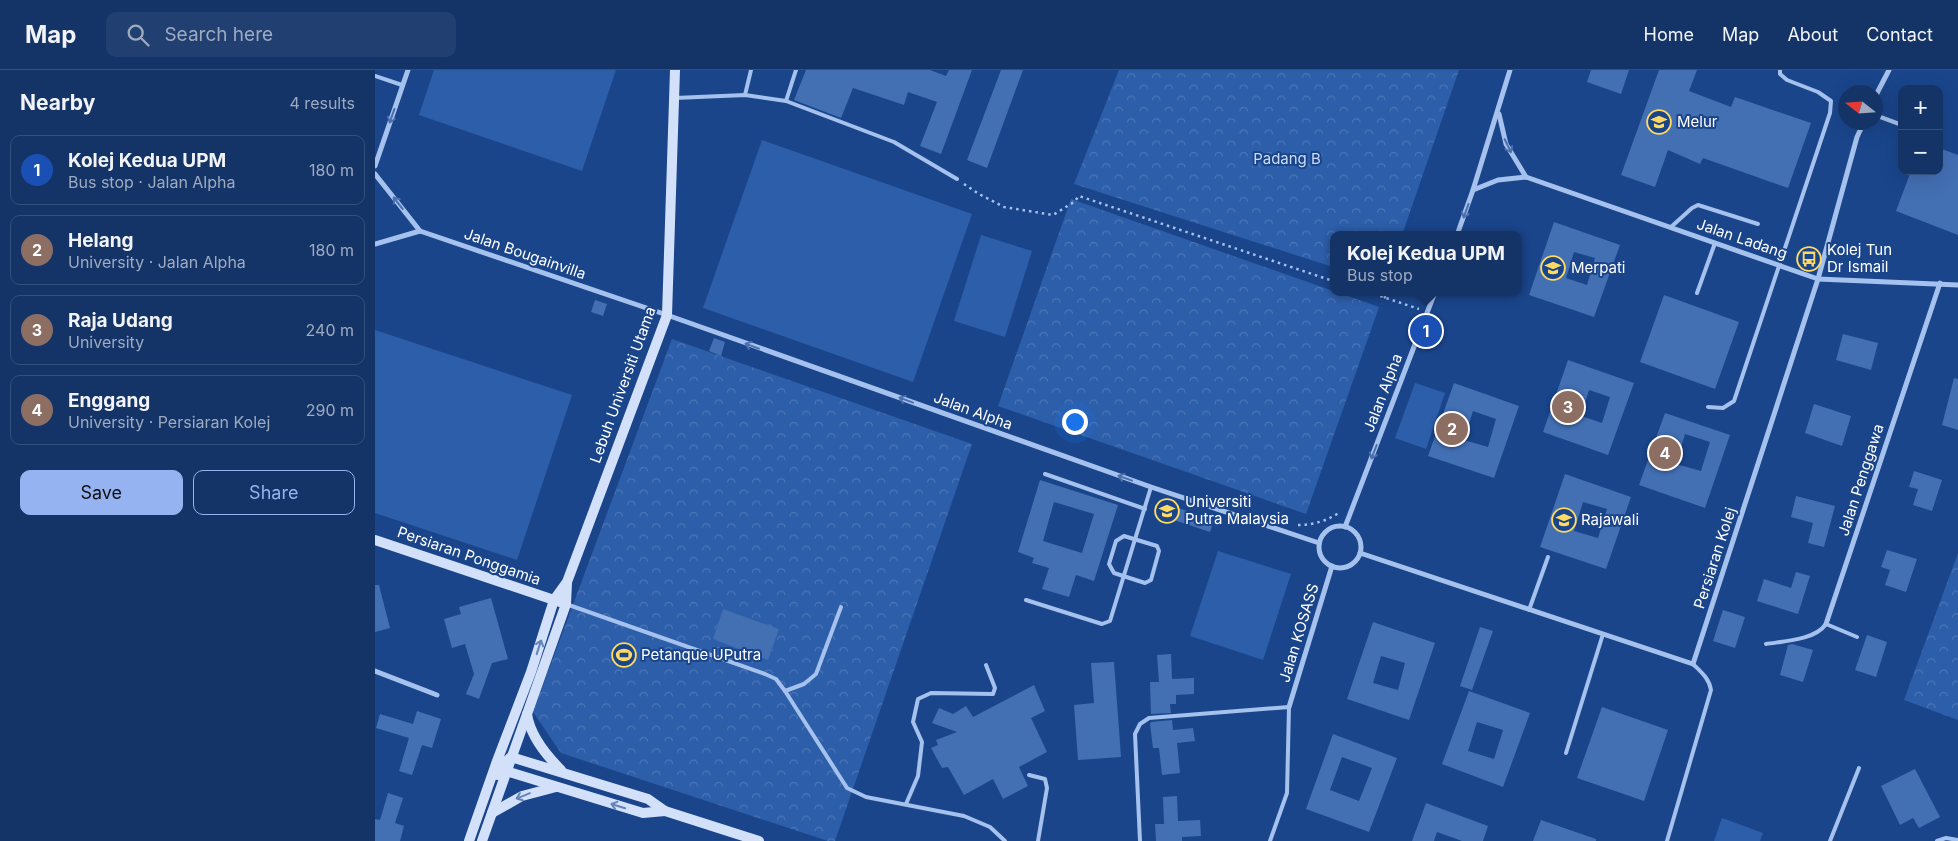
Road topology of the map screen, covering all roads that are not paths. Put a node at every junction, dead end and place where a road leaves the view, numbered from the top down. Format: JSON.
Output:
{"nodes":[{"id":1,"x":408,"y":70,"type":"edge"},
{"id":2,"x":675,"y":70,"type":"edge"},
{"id":3,"x":751,"y":70,"type":"edge"},
{"id":4,"x":796,"y":70,"type":"edge"},
{"id":5,"x":1509,"y":70,"type":"edge"},
{"id":6,"x":1780,"y":70,"type":"edge"},
{"id":7,"x":1889,"y":70,"type":"edge"},
{"id":8,"x":375,"y":76,"type":"edge"},
{"id":9,"x":403,"y":85,"type":"junction"},
{"id":10,"x":1881,"y":85,"type":"edge"},
{"id":11,"x":745,"y":95,"type":"junction"},
{"id":12,"x":675,"y":98,"type":"junction"},
{"id":13,"x":786,"y":101,"type":"junction"},
{"id":14,"x":1498,"y":111,"type":"junction"},
{"id":15,"x":1883,"y":119,"type":"edge"},
{"id":16,"x":1898,"y":124,"type":"edge"},
{"id":17,"x":1860,"y":130,"type":"edge"},
{"id":18,"x":375,"y":166,"type":"edge"},
{"id":19,"x":375,"y":174,"type":"edge"},
{"id":20,"x":1526,"y":177,"type":"junction"},
{"id":21,"x":957,"y":179,"type":"road end"},
{"id":22,"x":1473,"y":190,"type":"junction"},
{"id":23,"x":1758,"y":224,"type":"dead end"},
{"id":24,"x":1671,"y":228,"type":"junction"},
{"id":25,"x":1458,"y":231,"type":"edge"},
{"id":26,"x":420,"y":232,"type":"junction"},
{"id":27,"x":1715,"y":243,"type":"junction"},
{"id":28,"x":375,"y":244,"type":"edge"},
{"id":29,"x":1780,"y":266,"type":"junction"},
{"id":30,"x":1819,"y":279,"type":"junction"},
{"id":31,"x":1940,"y":283,"type":"junction"},
{"id":32,"x":1958,"y":285,"type":"edge"},
{"id":33,"x":1697,"y":293,"type":"dead end"},
{"id":34,"x":1434,"y":296,"type":"edge"},
{"id":35,"x":667,"y":315,"type":"junction"},
{"id":36,"x":1708,"y":407,"type":"dead end"},
{"id":37,"x":1045,"y":474,"type":"dead end"},
{"id":38,"x":1151,"y":487,"type":"junction"},
{"id":39,"x":1145,"y":509,"type":"junction"},
{"id":40,"x":1345,"y":527,"type":"junction"},
{"id":41,"x":375,"y":540,"type":"edge"},
{"id":42,"x":1135,"y":540,"type":"junction"},
{"id":43,"x":1319,"y":543,"type":"junction"},
{"id":44,"x":1359,"y":553,"type":"junction"},
{"id":45,"x":1548,"y":557,"type":"dead end"},
{"id":46,"x":1332,"y":566,"type":"junction"},
{"id":47,"x":1124,"y":576,"type":"junction"},
{"id":48,"x":567,"y":582,"type":"junction"},
{"id":49,"x":554,"y":600,"type":"junction"},
{"id":50,"x":1026,"y":600,"type":"dead end"},
{"id":51,"x":566,"y":604,"type":"junction"},
{"id":52,"x":841,"y":607,"type":"dead end"},
{"id":53,"x":1529,"y":610,"type":"junction"},
{"id":54,"x":1826,"y":624,"type":"junction"},
{"id":55,"x":1603,"y":634,"type":"junction"},
{"id":56,"x":1857,"y":637,"type":"dead end"},
{"id":57,"x":1766,"y":644,"type":"dead end"},
{"id":58,"x":1693,"y":664,"type":"junction"},
{"id":59,"x":986,"y":666,"type":"dead end"},
{"id":60,"x":375,"y":672,"type":"edge"},
{"id":61,"x":531,"y":672,"type":"junction"},
{"id":62,"x":785,"y":691,"type":"junction"},
{"id":63,"x":437,"y":695,"type":"dead end"},
{"id":64,"x":1289,"y":707,"type":"junction"},
{"id":65,"x":527,"y":714,"type":"junction"},
{"id":66,"x":1566,"y":753,"type":"dead end"},
{"id":67,"x":507,"y":764,"type":"junction"},
{"id":68,"x":1859,"y":768,"type":"dead end"},
{"id":69,"x":562,"y":771,"type":"junction"},
{"id":70,"x":1029,"y":775,"type":"dead end"},
{"id":71,"x":557,"y":786,"type":"junction"},
{"id":72,"x":906,"y":804,"type":"junction"},
{"id":73,"x":665,"y":811,"type":"junction"},
{"id":74,"x":491,"y":813,"type":"junction"},
{"id":75,"x":1958,"y":840,"type":"edge"},
{"id":76,"x":469,"y":841,"type":"edge"},
{"id":77,"x":474,"y":841,"type":"edge"},
{"id":78,"x":482,"y":841,"type":"edge"},
{"id":79,"x":759,"y":841,"type":"edge"},
{"id":80,"x":1005,"y":841,"type":"edge"},
{"id":81,"x":1038,"y":841,"type":"edge"},
{"id":82,"x":1140,"y":841,"type":"edge"},
{"id":83,"x":1270,"y":841,"type":"edge"},
{"id":84,"x":1667,"y":841,"type":"edge"},
{"id":85,"x":1830,"y":841,"type":"edge"},
{"id":86,"x":1937,"y":841,"type":"edge"}],
"edges":[{"from":1,"to":9,"type":"street"},
{"from":2,"to":12,"type":"street","name":"Lebuh Universiti Utama"},
{"from":3,"to":11,"type":"lane"},
{"from":4,"to":13,"type":"lane"},
{"from":5,"to":14,"type":"street"},
{"from":6,"to":29,"type":"lane"},
{"from":7,"to":10,"type":"street"},
{"from":8,"to":9,"type":"lane"},
{"from":9,"to":18,"type":"street","one_way":true},
{"from":11,"to":12,"type":"lane"},
{"from":11,"to":13,"type":"lane"},
{"from":12,"to":35,"type":"street","name":"Lebuh Universiti Utama"},
{"from":13,"to":21,"type":"lane"},
{"from":14,"to":20,"type":"street","one_way":true},
{"from":14,"to":22,"type":"street"},
{"from":15,"to":16,"type":"lane"},
{"from":17,"to":30,"type":"street","name":"Persiaran Kolej"},
{"from":26,"to":19,"type":"street","one_way":true},
{"from":20,"to":22,"type":"street","name":"Jalan Ladang"},
{"from":20,"to":24,"type":"street","name":"Jalan Ladang"},
{"from":22,"to":25,"type":"street","one_way":true},
{"from":23,"to":24,"type":"lane"},
{"from":24,"to":27,"type":"street","name":"Jalan Ladang"},
{"from":26,"to":28,"type":"street"},
{"from":26,"to":35,"type":"street","name":"Jalan Bougainvilla"},
{"from":27,"to":29,"type":"street","name":"Jalan Ladang"},
{"from":27,"to":33,"type":"lane"},
{"from":29,"to":30,"type":"street","name":"Jalan Ladang"},
{"from":29,"to":36,"type":"lane"},
{"from":30,"to":31,"type":"street","name":"Jalan Ladang"},
{"from":30,"to":58,"type":"street","name":"Persiaran Kolej"},
{"from":31,"to":32,"type":"street","name":"Jalan Ladang"},
{"from":31,"to":54,"type":"street","name":"Jalan Penggawa"},
{"from":34,"to":40,"type":"street","name":"Jalan Alpha","one_way":true},
{"from":38,"to":35,"type":"street","name":"Jalan Alpha","one_way":true},
{"from":35,"to":48,"type":"street","name":"Lebuh Universiti Utama"},
{"from":37,"to":39,"type":"lane"},
{"from":38,"to":39,"type":"lane"},
{"from":38,"to":43,"type":"street","name":"Jalan Alpha"},
{"from":39,"to":42,"type":"lane"},
{"from":40,"to":43,"type":"street"},
{"from":40,"to":44,"type":"street"},
{"from":41,"to":49,"type":"street","name":"Persiaran Ponggamia"},
{"from":42,"to":47,"type":"lane"},
{"from":42,"to":47,"type":"lane"},
{"from":42,"to":47,"type":"lane"},
{"from":43,"to":46,"type":"street"},
{"from":44,"to":46,"type":"street"},
{"from":44,"to":53,"type":"street"},
{"from":45,"to":53,"type":"lane"},
{"from":46,"to":64,"type":"street","name":"Jalan KOSASS"},
{"from":47,"to":50,"type":"lane"},
{"from":48,"to":49,"type":"street","name":"Lebuh Universiti Utama"},
{"from":48,"to":51,"type":"street","name":"Lebuh Universiti Utama"},
{"from":49,"to":51,"type":"street","name":"Persiaran Ponggamia"},
{"from":61,"to":49,"type":"street","name":"Lebuh Universiti Utama","one_way":true},
{"from":51,"to":62,"type":"lane"},
{"from":51,"to":65,"type":"street","name":"Lebuh Universiti Utama"},
{"from":52,"to":62,"type":"lane"},
{"from":53,"to":55,"type":"street"},
{"from":54,"to":56,"type":"lane"},
{"from":54,"to":57,"type":"lane"},
{"from":55,"to":58,"type":"street"},
{"from":55,"to":66,"type":"lane"},
{"from":58,"to":84,"type":"lane"},
{"from":59,"to":72,"type":"lane"},
{"from":60,"to":63,"type":"street"},
{"from":61,"to":67,"type":"street"},
{"from":61,"to":76,"type":"street","name":"Lebuh Universiti Utama"},
{"from":62,"to":72,"type":"lane"},
{"from":64,"to":82,"type":"lane"},
{"from":64,"to":83,"type":"lane"},
{"from":65,"to":67,"type":"street","name":"Lebuh Universiti Utama"},
{"from":65,"to":69,"type":"street"},
{"from":67,"to":69,"type":"street"},
{"from":67,"to":71,"type":"street"},
{"from":67,"to":74,"type":"street","name":"Lebuh Universiti Utama"},
{"from":67,"to":77,"type":"street"},
{"from":68,"to":85,"type":"lane"},
{"from":69,"to":73,"type":"street"},
{"from":70,"to":81,"type":"lane"},
{"from":73,"to":71,"type":"street","one_way":true},
{"from":71,"to":74,"type":"street","one_way":true},
{"from":72,"to":80,"type":"lane"},
{"from":73,"to":79,"type":"street"},
{"from":74,"to":78,"type":"street","name":"Lebuh Universiti Utama"},
{"from":75,"to":86,"type":"lane"}]}
